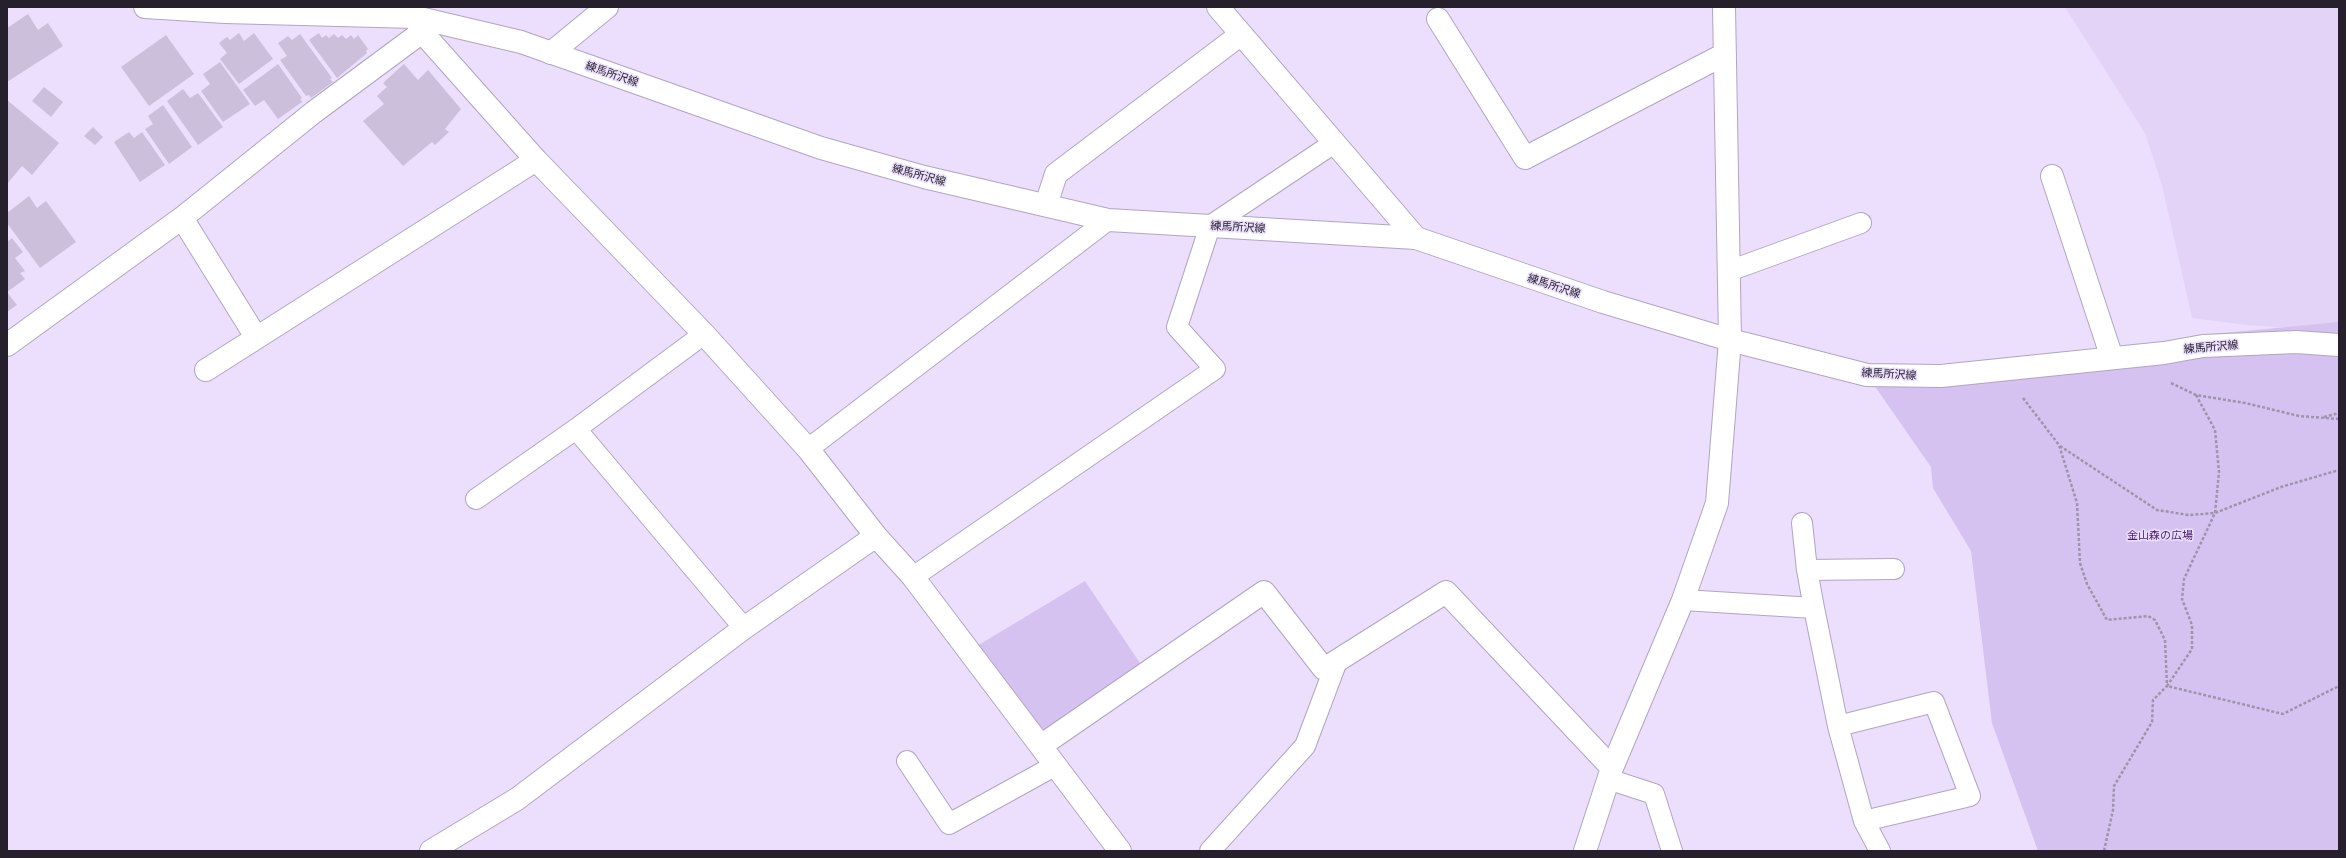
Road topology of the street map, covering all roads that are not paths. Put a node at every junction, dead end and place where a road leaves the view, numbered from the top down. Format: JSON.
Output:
{"nodes":[{"id":1,"x":145,"y":7,"type":"edge"},
{"id":2,"x":607,"y":7,"type":"edge"},
{"id":3,"x":1218,"y":7,"type":"edge"},
{"id":4,"x":1724,"y":7,"type":"edge"},
{"id":5,"x":348,"y":11,"type":"edge"},
{"id":6,"x":1438,"y":19,"type":"dead end"},
{"id":7,"x":419,"y":24,"type":"junction"},
{"id":8,"x":1240,"y":35,"type":"junction"},
{"id":9,"x":551,"y":53,"type":"junction"},
{"id":10,"x":1725,"y":54,"type":"junction"},
{"id":11,"x":1334,"y":143,"type":"junction"},
{"id":12,"x":536,"y":160,"type":"junction"},
{"id":13,"x":2052,"y":176,"type":"dead end"},
{"id":14,"x":1046,"y":205,"type":"junction"},
{"id":15,"x":182,"y":218,"type":"junction"},
{"id":16,"x":1108,"y":220,"type":"junction"},
{"id":17,"x":1861,"y":223,"type":"dead end"},
{"id":18,"x":1210,"y":226,"type":"junction"},
{"id":19,"x":1416,"y":238,"type":"junction"},
{"id":20,"x":1729,"y":271,"type":"junction"},
{"id":21,"x":704,"y":334,"type":"junction"},
{"id":22,"x":256,"y":337,"type":"junction"},
{"id":23,"x":1730,"y":340,"type":"junction"},
{"id":24,"x":7,"y":345,"type":"edge"},
{"id":25,"x":2339,"y":345,"type":"edge"},
{"id":26,"x":2112,"y":358,"type":"junction"},
{"id":27,"x":206,"y":370,"type":"dead end"},
{"id":28,"x":576,"y":429,"type":"junction"},
{"id":29,"x":808,"y":449,"type":"junction"},
{"id":30,"x":476,"y":499,"type":"dead end"},
{"id":31,"x":1802,"y":524,"type":"dead end"},
{"id":32,"x":876,"y":536,"type":"junction"},
{"id":33,"x":1894,"y":569,"type":"dead end"},
{"id":34,"x":1807,"y":570,"type":"junction"},
{"id":35,"x":913,"y":577,"type":"junction"},
{"id":36,"x":1683,"y":600,"type":"junction"},
{"id":37,"x":1814,"y":608,"type":"junction"},
{"id":38,"x":744,"y":628,"type":"junction"},
{"id":39,"x":1337,"y":661,"type":"junction"},
{"id":40,"x":1838,"y":726,"type":"junction"},
{"id":41,"x":1042,"y":745,"type":"junction"},
{"id":42,"x":907,"y":761,"type":"dead end"},
{"id":43,"x":1056,"y":765,"type":"junction"},
{"id":44,"x":1610,"y":774,"type":"junction"},
{"id":45,"x":1864,"y":821,"type":"junction"},
{"id":46,"x":431,"y":851,"type":"edge"},
{"id":47,"x":1120,"y":851,"type":"edge"},
{"id":48,"x":1210,"y":851,"type":"edge"},
{"id":49,"x":1585,"y":851,"type":"edge"},
{"id":50,"x":1672,"y":851,"type":"edge"},
{"id":51,"x":1880,"y":851,"type":"edge"}],
"edges":[{"from":1,"to":5,"type":"street","name":"練馬所沢線"},
{"from":2,"to":9,"type":"street"},
{"from":3,"to":8,"type":"street"},
{"from":4,"to":10,"type":"street"},
{"from":5,"to":7,"type":"street","name":"練馬所沢線"},
{"from":6,"to":10,"type":"street"},
{"from":7,"to":9,"type":"street","name":"練馬所沢線"},
{"from":7,"to":12,"type":"street"},
{"from":7,"to":15,"type":"street"},
{"from":8,"to":11,"type":"street"},
{"from":8,"to":14,"type":"street"},
{"from":9,"to":14,"type":"street","name":"練馬所沢線"},
{"from":10,"to":20,"type":"street"},
{"from":11,"to":18,"type":"lane"},
{"from":11,"to":19,"type":"street"},
{"from":12,"to":21,"type":"street"},
{"from":12,"to":22,"type":"street"},
{"from":13,"to":26,"type":"street"},
{"from":14,"to":16,"type":"street","name":"練馬所沢線"},
{"from":15,"to":22,"type":"street"},
{"from":15,"to":24,"type":"street"},
{"from":16,"to":18,"type":"street","name":"練馬所沢線"},
{"from":16,"to":29,"type":"lane"},
{"from":17,"to":20,"type":"lane"},
{"from":18,"to":19,"type":"street","name":"練馬所沢線"},
{"from":18,"to":35,"type":"lane"},
{"from":19,"to":23,"type":"street","name":"練馬所沢線"},
{"from":20,"to":23,"type":"street"},
{"from":21,"to":28,"type":"lane"},
{"from":21,"to":29,"type":"street"},
{"from":22,"to":27,"type":"street"},
{"from":23,"to":26,"type":"street","name":"練馬所沢線"},
{"from":23,"to":36,"type":"street"},
{"from":25,"to":26,"type":"street","name":"練馬所沢線"},
{"from":28,"to":30,"type":"lane"},
{"from":28,"to":38,"type":"lane"},
{"from":29,"to":32,"type":"street"},
{"from":31,"to":34,"type":"lane"},
{"from":32,"to":35,"type":"street"},
{"from":32,"to":38,"type":"street"},
{"from":33,"to":34,"type":"lane"},
{"from":34,"to":37,"type":"lane"},
{"from":35,"to":41,"type":"street"},
{"from":36,"to":37,"type":"lane"},
{"from":36,"to":44,"type":"street"},
{"from":37,"to":40,"type":"lane"},
{"from":38,"to":46,"type":"street"},
{"from":39,"to":41,"type":"street"},
{"from":39,"to":44,"type":"street"},
{"from":39,"to":48,"type":"lane"},
{"from":40,"to":45,"type":"lane"},
{"from":40,"to":45,"type":"lane"},
{"from":41,"to":43,"type":"street"},
{"from":42,"to":43,"type":"lane"},
{"from":43,"to":47,"type":"street"},
{"from":44,"to":49,"type":"street"},
{"from":44,"to":50,"type":"lane"},
{"from":45,"to":51,"type":"lane"}]}
